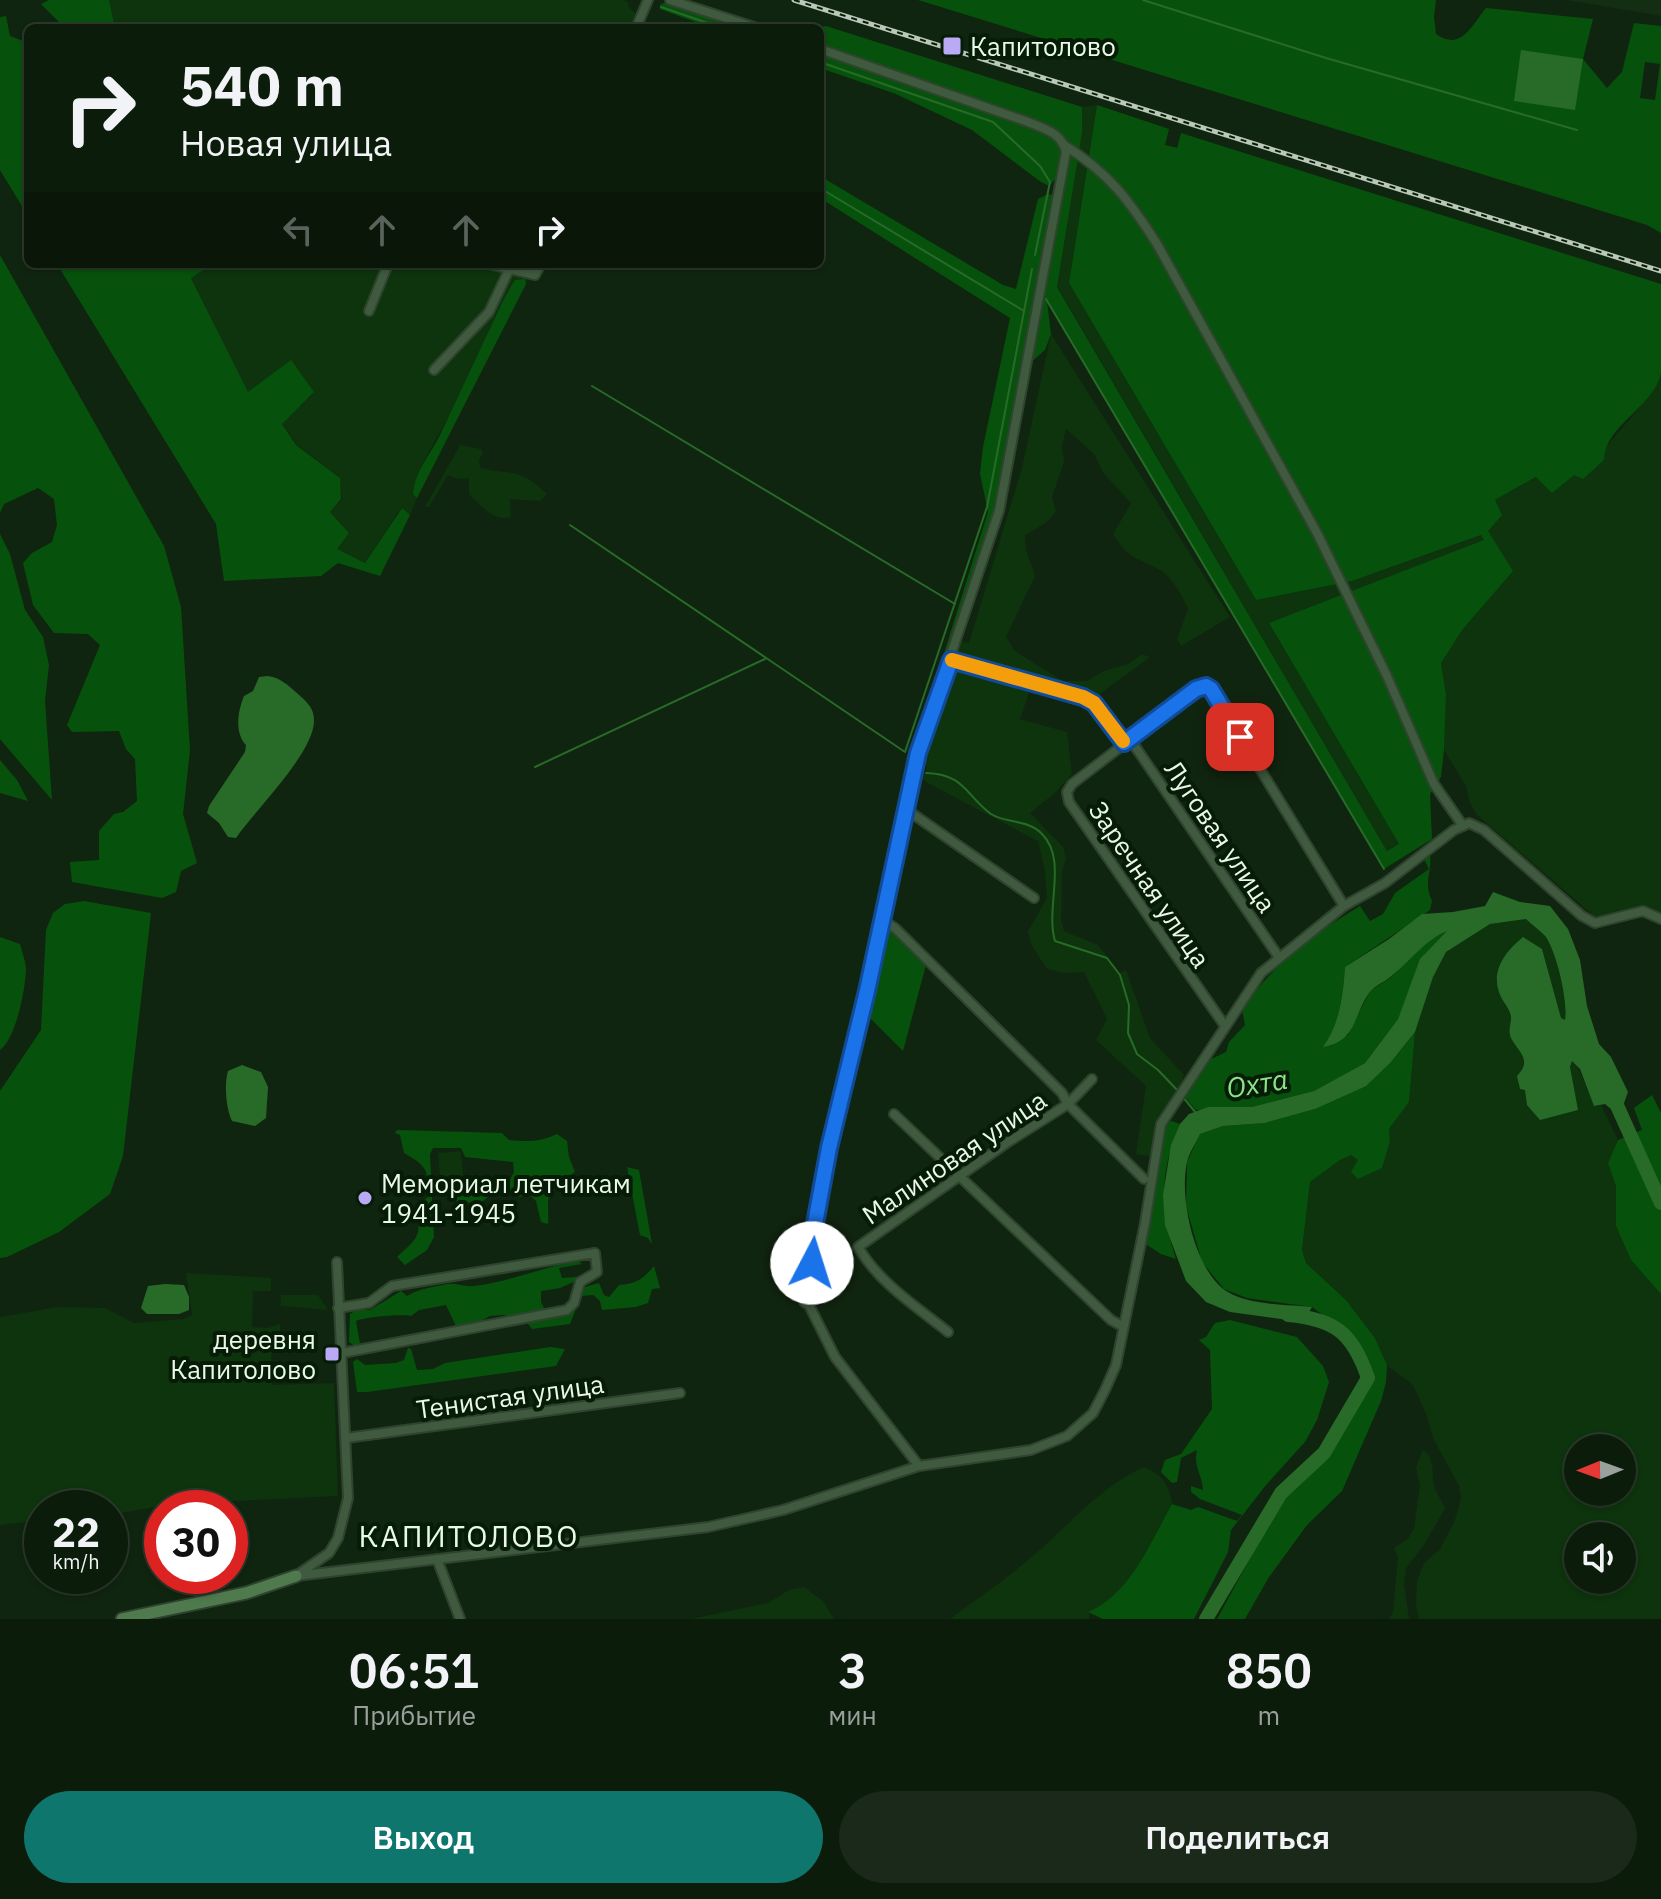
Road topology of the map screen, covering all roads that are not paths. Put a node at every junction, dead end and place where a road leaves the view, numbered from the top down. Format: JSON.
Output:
{"nodes":[{"id":1,"x":648,"y":0,"type":"edge"},
{"id":2,"x":670,"y":0,"type":"edge"},
{"id":3,"x":638,"y":24,"type":"edge"},
{"id":4,"x":745,"y":24,"type":"edge"},
{"id":5,"x":824,"y":50,"type":"edge"},
{"id":6,"x":1064,"y":145,"type":"junction"},
{"id":7,"x":386,"y":268,"type":"edge"},
{"id":8,"x":502,"y":268,"type":"edge"},
{"id":9,"x":539,"y":268,"type":"edge"},
{"id":10,"x":509,"y":270,"type":"junction"},
{"id":11,"x":369,"y":311,"type":"dead end"},
{"id":12,"x":434,"y":370,"type":"dead end"},
{"id":13,"x":951,"y":660,"type":"junction"},
{"id":14,"x":1127,"y":741,"type":"junction"},
{"id":15,"x":907,"y":810,"type":"junction"},
{"id":16,"x":1463,"y":826,"type":"junction"},
{"id":17,"x":1034,"y":898,"type":"dead end"},
{"id":18,"x":1344,"y":906,"type":"junction"},
{"id":19,"x":1661,"y":919,"type":"edge"},
{"id":20,"x":882,"y":920,"type":"junction"},
{"id":21,"x":1278,"y":956,"type":"junction"},
{"id":22,"x":1225,"y":1026,"type":"junction"},
{"id":23,"x":1092,"y":1079,"type":"dead end"},
{"id":24,"x":1068,"y":1104,"type":"junction"},
{"id":25,"x":894,"y":1114,"type":"dead end"},
{"id":26,"x":959,"y":1177,"type":"junction"},
{"id":27,"x":1144,"y":1179,"type":"dead end"},
{"id":28,"x":337,"y":1262,"type":"dead end"},
{"id":29,"x":338,"y":1308,"type":"junction"},
{"id":30,"x":1122,"y":1326,"type":"junction"},
{"id":31,"x":948,"y":1332,"type":"dead end"},
{"id":32,"x":342,"y":1353,"type":"junction"},
{"id":33,"x":680,"y":1393,"type":"dead end"},
{"id":34,"x":346,"y":1438,"type":"junction"},
{"id":35,"x":919,"y":1466,"type":"junction"},
{"id":36,"x":437,"y":1559,"type":"junction"},
{"id":37,"x":296,"y":1576,"type":"junction"},
{"id":38,"x":122,"y":1619,"type":"edge"},
{"id":39,"x":460,"y":1619,"type":"edge"}],
"edges":[{"from":1,"to":3,"type":"street"},
{"from":2,"to":4,"type":"street"},
{"from":5,"to":6,"type":"street"},
{"from":6,"to":13,"type":"street"},
{"from":6,"to":16,"type":"street"},
{"from":7,"to":11,"type":"street"},
{"from":8,"to":10,"type":"street"},
{"from":9,"to":10,"type":"street"},
{"from":10,"to":12,"type":"street"},
{"from":13,"to":14,"type":"street","name":"Луговая улица"},
{"from":13,"to":15,"type":"street"},
{"from":14,"to":18,"type":"street"},
{"from":14,"to":21,"type":"street","name":"Луговая улица"},
{"from":14,"to":22,"type":"street","name":"Заречная улица"},
{"from":15,"to":17,"type":"street"},
{"from":15,"to":20,"type":"street"},
{"from":16,"to":18,"type":"street"},
{"from":16,"to":19,"type":"street"},
{"from":18,"to":21,"type":"street"},
{"from":20,"to":24,"type":"street"},
{"from":20,"to":35,"type":"street"},
{"from":21,"to":22,"type":"street"},
{"from":22,"to":30,"type":"street"},
{"from":23,"to":24,"type":"street","name":"Малиновая улица"},
{"from":24,"to":26,"type":"street","name":"Малиновая улица"},
{"from":24,"to":27,"type":"street"},
{"from":25,"to":26,"type":"street"},
{"from":26,"to":30,"type":"street"},
{"from":26,"to":31,"type":"street","name":"Малиновая улица"},
{"from":28,"to":29,"type":"street"},
{"from":29,"to":32,"type":"street"},
{"from":29,"to":32,"type":"street"},
{"from":30,"to":35,"type":"street"},
{"from":32,"to":34,"type":"street"},
{"from":33,"to":34,"type":"street","name":"Тенистая улица"},
{"from":34,"to":37,"type":"street"},
{"from":35,"to":36,"type":"street"},
{"from":36,"to":37,"type":"street"},
{"from":36,"to":39,"type":"street"},
{"from":37,"to":38,"type":"street"}]}
